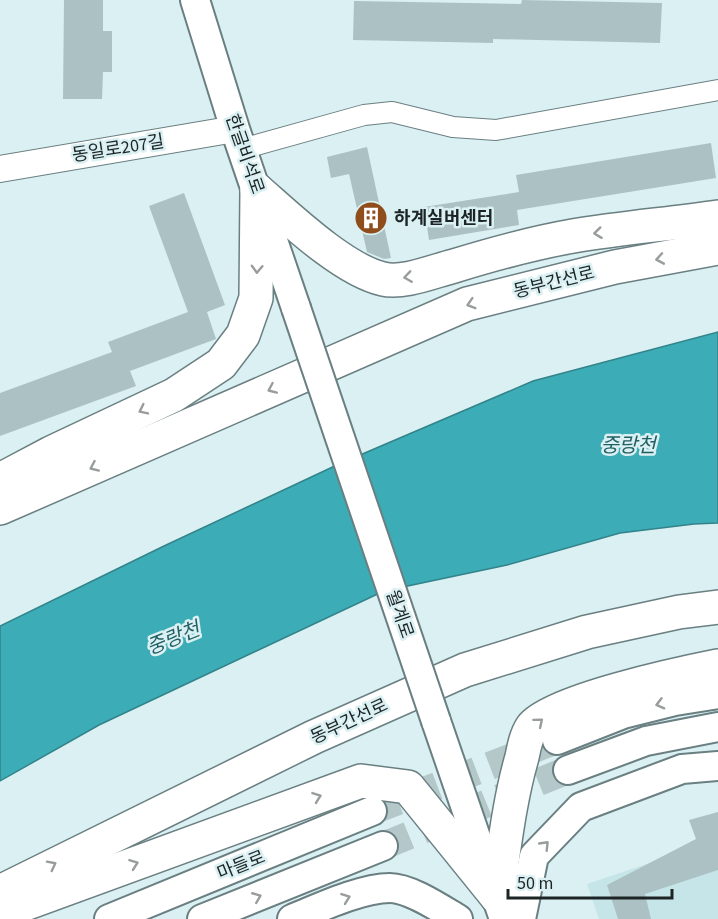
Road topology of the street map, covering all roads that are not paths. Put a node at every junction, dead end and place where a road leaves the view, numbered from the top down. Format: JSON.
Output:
{"nodes":[{"id":1,"x":195,"y":0,"type":"edge"},
{"id":2,"x":718,"y":90,"type":"edge"},
{"id":3,"x":239,"y":139,"type":"junction"},
{"id":4,"x":0,"y":169,"type":"edge"},
{"id":5,"x":257,"y":190,"type":"junction"},
{"id":6,"x":718,"y":217,"type":"edge"},
{"id":7,"x":718,"y":248,"type":"edge"},
{"id":8,"x":296,"y":308,"type":"joint"},
{"id":9,"x":0,"y":480,"type":"edge"},
{"id":10,"x":0,"y":508,"type":"edge"},
{"id":11,"x":718,"y":607,"type":"edge"},
{"id":12,"x":718,"y":627,"type":"edge"},
{"id":13,"x":718,"y":666,"type":"edge"},
{"id":14,"x":718,"y":694,"type":"edge"},
{"id":15,"x":718,"y":727,"type":"edge"},
{"id":16,"x":557,"y":740,"type":"tunnel mouth"},
{"id":17,"x":718,"y":766,"type":"edge"},
{"id":18,"x":568,"y":770,"type":"tunnel mouth"},
{"id":19,"x":372,"y":811,"type":"tunnel mouth"},
{"id":20,"x":383,"y":846,"type":"tunnel mouth"},
{"id":21,"x":87,"y":847,"type":"junction"},
{"id":22,"x":0,"y":892,"type":"edge"},
{"id":23,"x":500,"y":908,"type":"edge"},
{"id":24,"x":0,"y":913,"type":"edge"},
{"id":25,"x":110,"y":919,"type":"edge"},
{"id":26,"x":202,"y":919,"type":"edge"},
{"id":27,"x":292,"y":919,"type":"edge"},
{"id":28,"x":458,"y":919,"type":"edge"},
{"id":29,"x":521,"y":919,"type":"edge"}],
"edges":[{"from":1,"to":3,"type":"main road","name":"한글비석로"},
{"from":2,"to":3,"type":"street"},
{"from":3,"to":4,"type":"street","name":"동일로207길"},
{"from":3,"to":5,"type":"main road","name":"한글비석로"},
{"from":6,"to":5,"type":"highway","one_way":true},
{"from":5,"to":8,"type":"main road","name":"한글비석로"},
{"from":5,"to":9,"type":"highway","one_way":true},
{"from":7,"to":10,"type":"highway","name":"동부간선로","one_way":true},
{"from":8,"to":23,"type":"main road","name":"월계로","bridge":true},
{"from":11,"to":21,"type":"highway","name":"동부간선로"},
{"from":12,"to":21,"type":"highway"},
{"from":23,"to":13,"type":"highway","one_way":true},
{"from":14,"to":16,"type":"main road","one_way":true},
{"from":15,"to":18,"type":"main road"},
{"from":29,"to":17,"type":"main road","one_way":true},
{"from":19,"to":25,"type":"main road","name":"마들로"},
{"from":26,"to":20,"type":"main road","name":"마들로","one_way":true},
{"from":22,"to":21,"type":"highway","name":"동부간선로","one_way":true},
{"from":24,"to":23,"type":"highway","one_way":true},
{"from":27,"to":28,"type":"main road","one_way":true}]}
